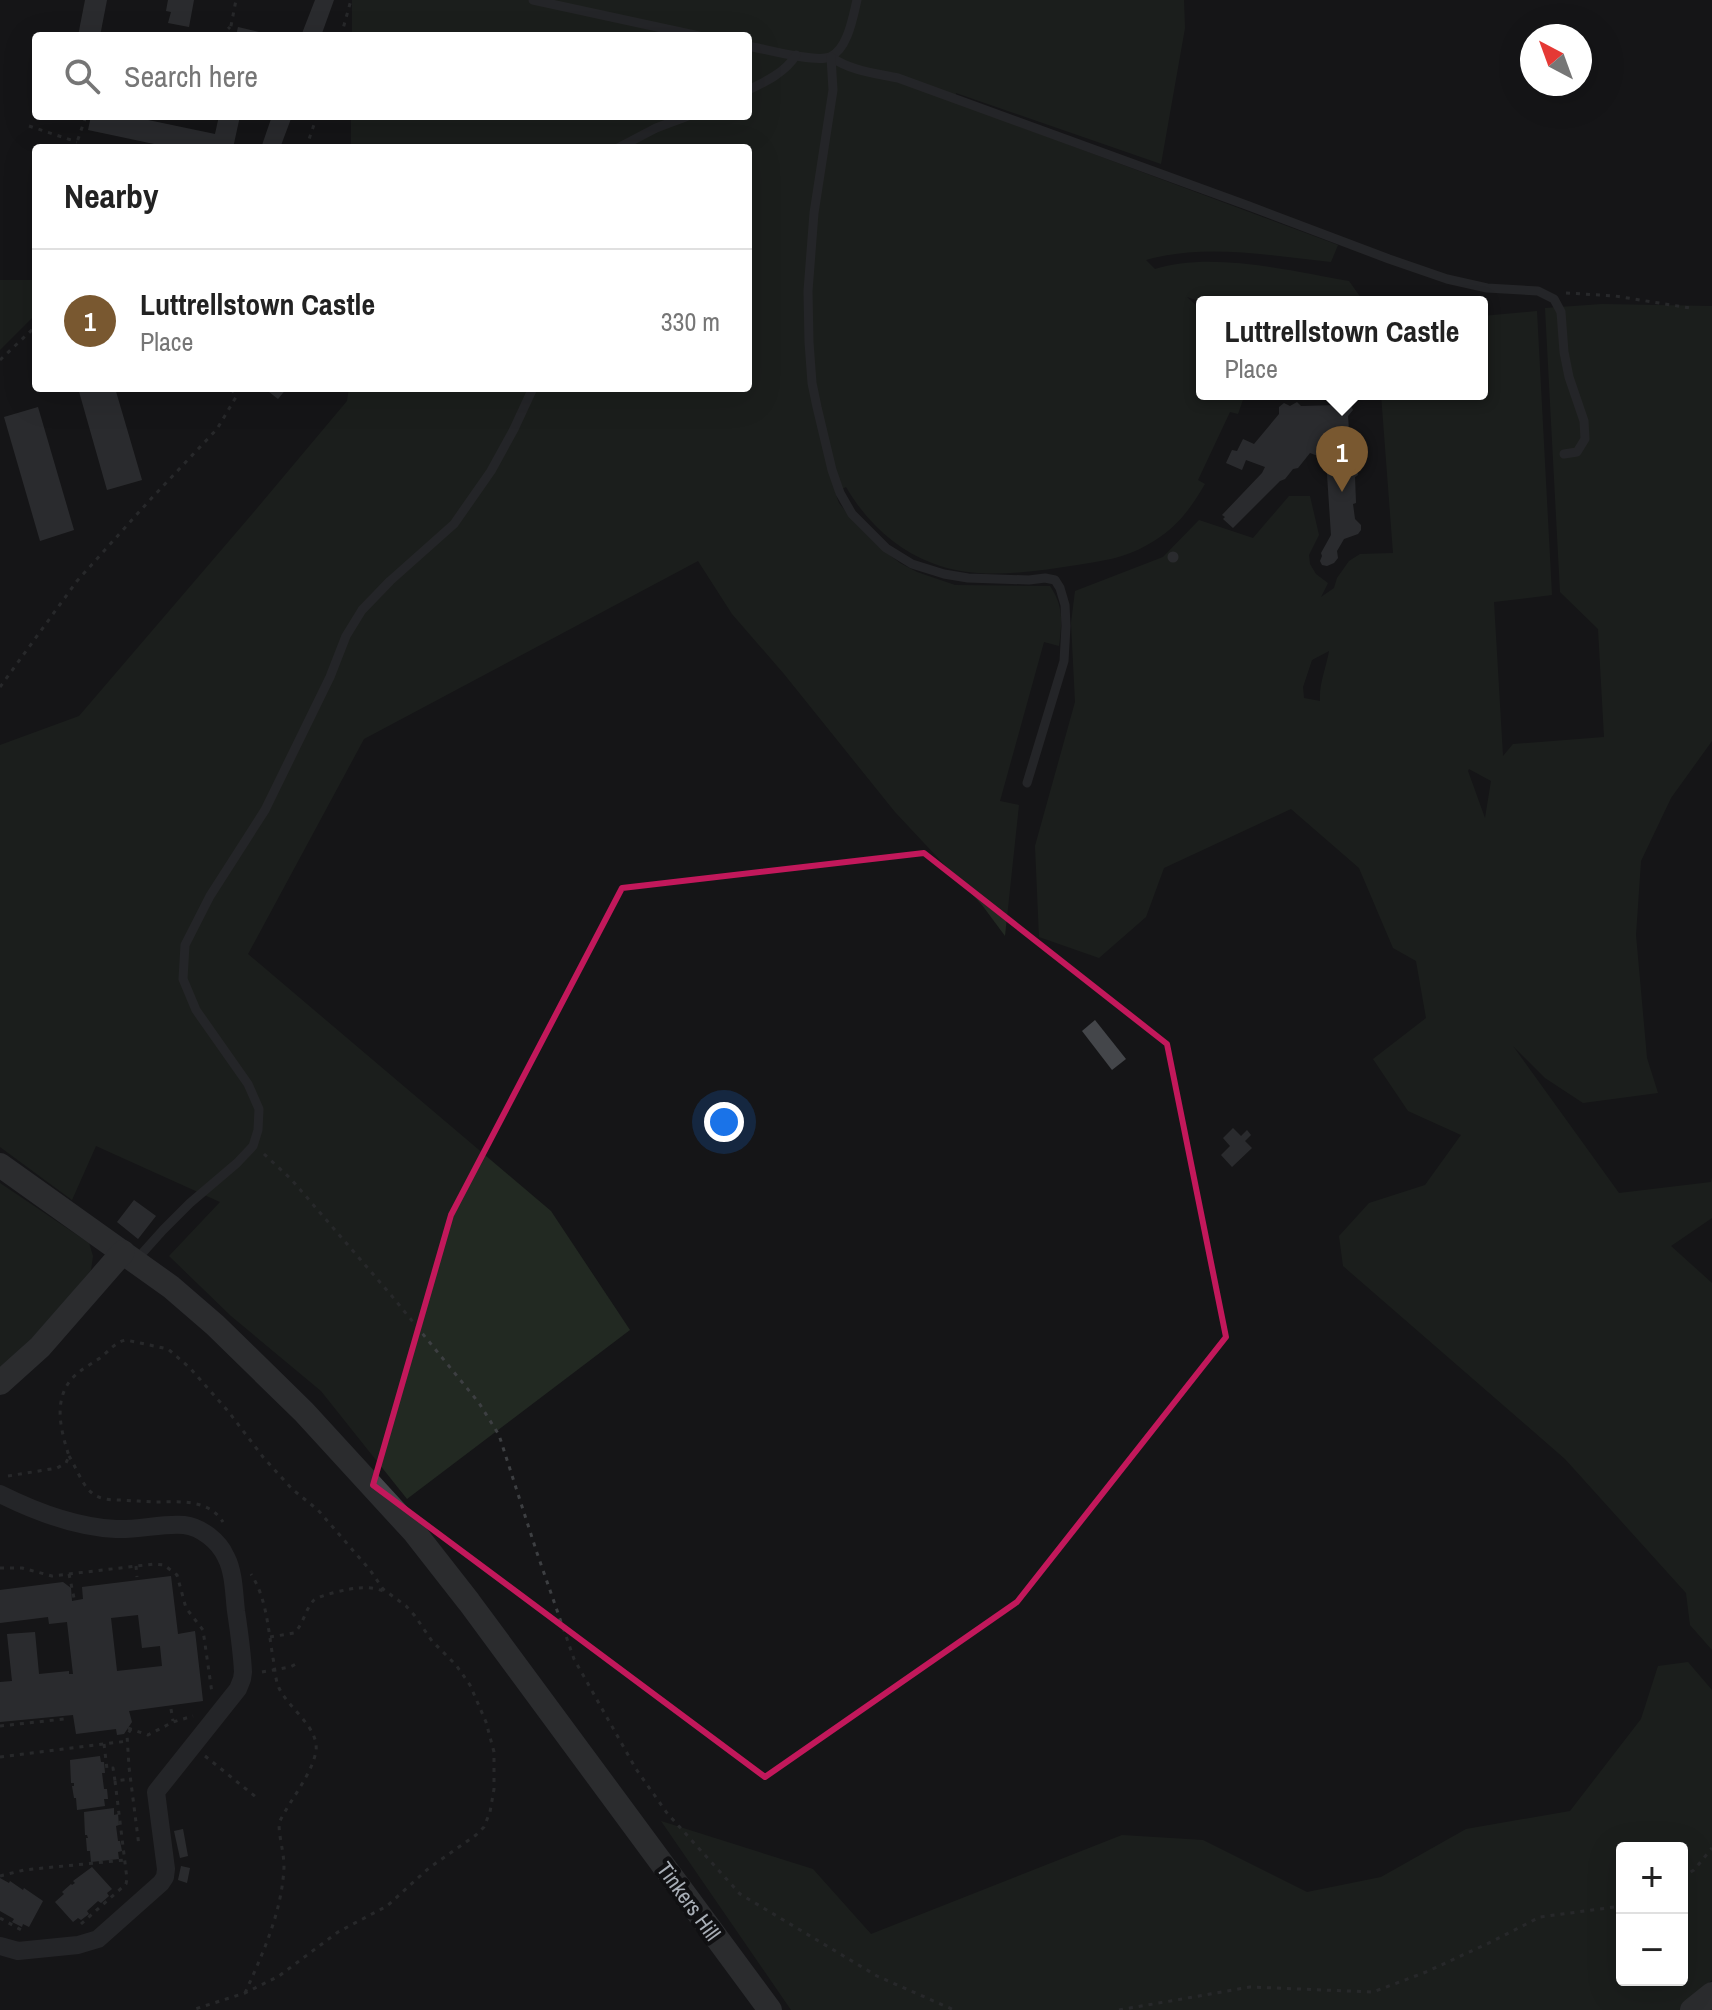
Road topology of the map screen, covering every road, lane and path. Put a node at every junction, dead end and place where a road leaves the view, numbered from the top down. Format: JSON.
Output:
{"nodes":[{"id":1,"x":236,"y":0,"type":"edge"},
{"id":2,"x":351,"y":0,"type":"edge"},
{"id":3,"x":533,"y":0,"type":"edge"},
{"id":4,"x":857,"y":0,"type":"edge"},
{"id":5,"x":230,"y":27,"type":"junction"},
{"id":6,"x":225,"y":32,"type":"edge"},
{"id":7,"x":229,"y":32,"type":"edge"},
{"id":8,"x":342,"y":32,"type":"edge"},
{"id":9,"x":681,"y":32,"type":"edge"},
{"id":10,"x":752,"y":47,"type":"edge"},
{"id":11,"x":796,"y":55,"type":"junction"},
{"id":12,"x":831,"y":57,"type":"junction"},
{"id":13,"x":752,"y":88,"type":"edge"},
{"id":14,"x":85,"y":120,"type":"edge"},
{"id":15,"x":316,"y":120,"type":"edge"},
{"id":16,"x":677,"y":120,"type":"edge"},
{"id":17,"x":29,"y":126,"type":"dead end"},
{"id":18,"x":77,"y":142,"type":"joint"},
{"id":19,"x":307,"y":144,"type":"edge"},
{"id":20,"x":626,"y":144,"type":"edge"},
{"id":21,"x":1538,"y":291,"type":"junction"},
{"id":22,"x":1690,"y":308,"type":"dead end"},
{"id":23,"x":32,"y":330,"type":"edge"},
{"id":24,"x":0,"y":360,"type":"edge"},
{"id":25,"x":233,"y":392,"type":"edge"},
{"id":26,"x":531,"y":392,"type":"edge"},
{"id":27,"x":1564,"y":454,"type":"dead end"},
{"id":28,"x":0,"y":687,"type":"edge"},
{"id":29,"x":1027,"y":783,"type":"dead end"},
{"id":30,"x":253,"y":1146,"type":"junction"},
{"id":31,"x":0,"y":1165,"type":"edge"},
{"id":32,"x":129,"y":1257,"type":"junction"},
{"id":33,"x":0,"y":1383,"type":"edge"},
{"id":34,"x":2,"y":1485,"type":"edge"},
{"id":35,"x":136,"y":1566,"type":"junction"},
{"id":36,"x":0,"y":1568,"type":"edge"},
{"id":37,"x":69,"y":1574,"type":"junction"},
{"id":38,"x":137,"y":1577,"type":"dead end"},
{"id":39,"x":386,"y":1592,"type":"junction"},
{"id":40,"x":74,"y":1598,"type":"dead end"},
{"id":41,"x":270,"y":1637,"type":"dead end"},
{"id":42,"x":212,"y":1696,"type":"dead end"},
{"id":43,"x":171,"y":1709,"type":"dead end"},
{"id":44,"x":200,"y":1712,"type":"dead end"},
{"id":45,"x":64,"y":1719,"type":"dead end"},
{"id":46,"x":173,"y":1722,"type":"junction"},
{"id":47,"x":0,"y":1726,"type":"edge"},
{"id":48,"x":128,"y":1741,"type":"junction"},
{"id":49,"x":104,"y":1744,"type":"junction"},
{"id":50,"x":192,"y":1747,"type":"junction"},
{"id":51,"x":0,"y":1757,"type":"edge"},
{"id":52,"x":130,"y":1779,"type":"junction"},
{"id":53,"x":115,"y":1781,"type":"junction"},
{"id":54,"x":256,"y":1797,"type":"dead end"},
{"id":55,"x":139,"y":1846,"type":"dead end"},
{"id":56,"x":1712,"y":1848,"type":"edge"},
{"id":57,"x":125,"y":1860,"type":"junction"},
{"id":58,"x":1688,"y":1874,"type":"edge"},
{"id":59,"x":0,"y":1876,"type":"edge"},
{"id":60,"x":1616,"y":1907,"type":"edge"},
{"id":61,"x":0,"y":1918,"type":"edge"},
{"id":62,"x":77,"y":1927,"type":"dead end"},
{"id":63,"x":27,"y":1932,"type":"dead end"},
{"id":64,"x":0,"y":1946,"type":"edge"},
{"id":65,"x":1712,"y":1994,"type":"edge"},
{"id":66,"x":192,"y":2010,"type":"edge"},
{"id":67,"x":770,"y":2010,"type":"edge"},
{"id":68,"x":954,"y":2010,"type":"edge"},
{"id":69,"x":1119,"y":2010,"type":"edge"},
{"id":70,"x":1692,"y":2010,"type":"edge"}],
"edges":[{"from":1,"to":5,"type":"path"},
{"from":2,"to":8,"type":"path"},
{"from":3,"to":9,"type":"lane"},
{"from":4,"to":12,"type":"lane"},
{"from":5,"to":6,"type":"path"},
{"from":5,"to":7,"type":"path"},
{"from":10,"to":11,"type":"lane"},
{"from":11,"to":12,"type":"lane"},
{"from":11,"to":13,"type":"lane"},
{"from":12,"to":21,"type":"lane"},
{"from":12,"to":29,"type":"lane"},
{"from":14,"to":18,"type":"path"},
{"from":15,"to":19,"type":"path"},
{"from":16,"to":20,"type":"lane"},
{"from":17,"to":18,"type":"path"},
{"from":21,"to":22,"type":"path"},
{"from":21,"to":27,"type":"lane"},
{"from":23,"to":24,"type":"path"},
{"from":25,"to":28,"type":"path"},
{"from":26,"to":30,"type":"lane"},
{"from":30,"to":32,"type":"lane"},
{"from":30,"to":68,"type":"path"},
{"from":31,"to":32,"type":"main road","name":"Tinkers Hill"},
{"from":32,"to":33,"type":"main road"},
{"from":32,"to":67,"type":"main road","name":"Tinkers Hill"},
{"from":34,"to":39,"type":"path"},
{"from":34,"to":50,"type":"street"},
{"from":35,"to":37,"type":"path"},
{"from":35,"to":38,"type":"path"},
{"from":35,"to":42,"type":"path"},
{"from":36,"to":37,"type":"path"},
{"from":37,"to":40,"type":"path"},
{"from":39,"to":41,"type":"path"},
{"from":39,"to":66,"type":"path"},
{"from":43,"to":46,"type":"path"},
{"from":44,"to":46,"type":"path"},
{"from":45,"to":47,"type":"path"},
{"from":46,"to":48,"type":"path"},
{"from":48,"to":49,"type":"path"},
{"from":48,"to":52,"type":"path"},
{"from":49,"to":51,"type":"path"},
{"from":49,"to":53,"type":"path"},
{"from":50,"to":54,"type":"path"},
{"from":50,"to":64,"type":"street"},
{"from":52,"to":53,"type":"path"},
{"from":52,"to":55,"type":"path"},
{"from":53,"to":57,"type":"path"},
{"from":56,"to":58,"type":"path"},
{"from":57,"to":59,"type":"path"},
{"from":57,"to":62,"type":"path"},
{"from":60,"to":69,"type":"path"},
{"from":61,"to":63,"type":"path"},
{"from":65,"to":70,"type":"main road"}]}
